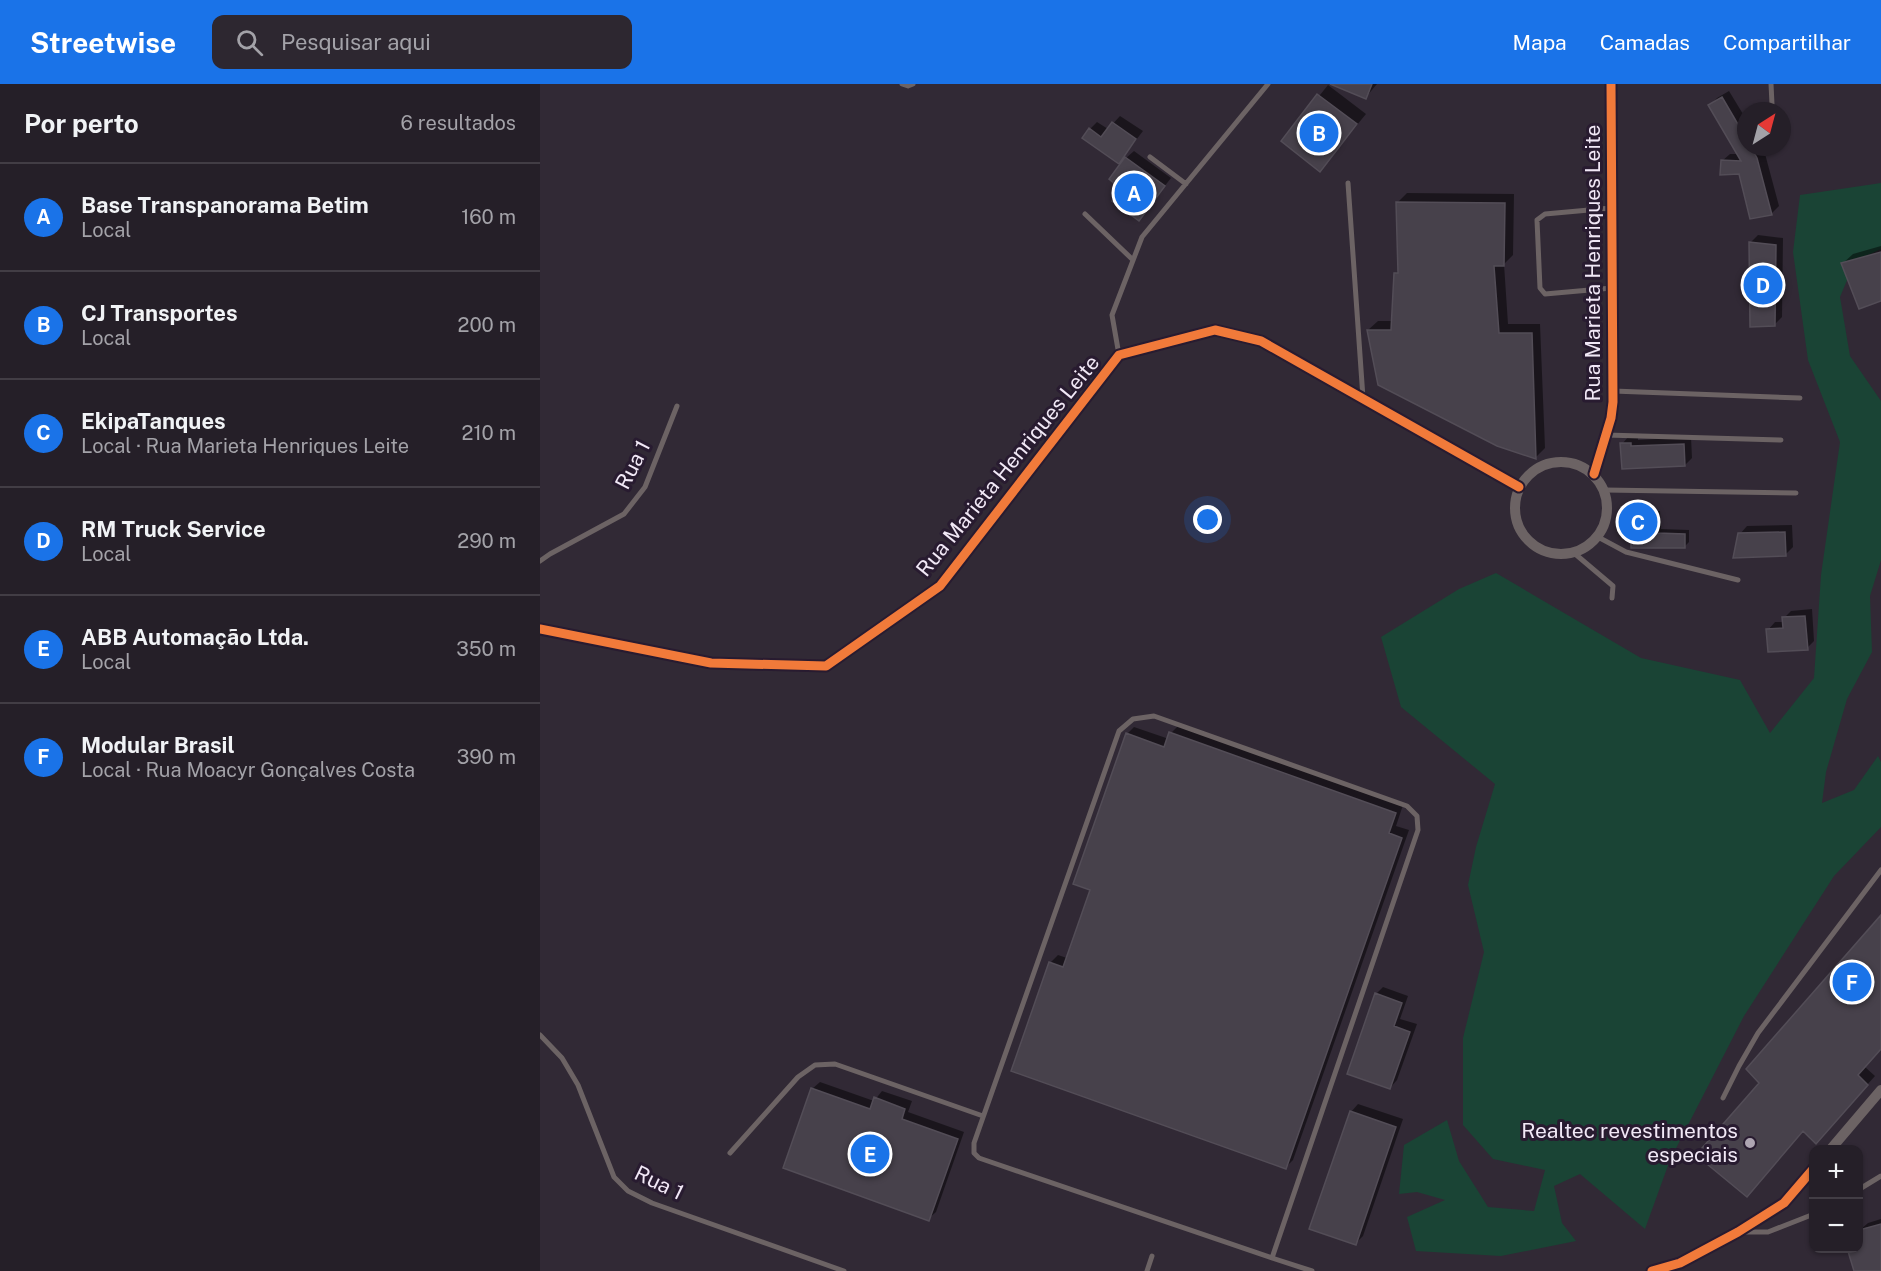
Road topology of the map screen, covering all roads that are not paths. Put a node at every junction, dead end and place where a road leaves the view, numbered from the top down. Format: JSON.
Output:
{"nodes":[{"id":1,"x":902,"y":84,"type":"edge"},
{"id":2,"x":913,"y":84,"type":"edge"},
{"id":3,"x":1268,"y":84,"type":"edge"},
{"id":4,"x":1611,"y":84,"type":"edge"},
{"id":5,"x":1771,"y":84,"type":"edge"},
{"id":6,"x":1772,"y":102,"type":"edge"},
{"id":7,"x":1150,"y":156,"type":"dead end"},
{"id":8,"x":1348,"y":183,"type":"dead end"},
{"id":9,"x":1186,"y":184,"type":"junction"},
{"id":10,"x":1611,"y":208,"type":"junction"},
{"id":11,"x":1085,"y":214,"type":"dead end"},
{"id":12,"x":1133,"y":260,"type":"junction"},
{"id":13,"x":1612,"y":288,"type":"junction"},
{"id":14,"x":1119,"y":355,"type":"junction"},
{"id":15,"x":1613,"y":391,"type":"junction"},
{"id":16,"x":1363,"y":398,"type":"junction"},
{"id":17,"x":1800,"y":398,"type":"dead end"},
{"id":18,"x":677,"y":406,"type":"dead end"},
{"id":19,"x":1606,"y":435,"type":"junction"},
{"id":20,"x":1781,"y":440,"type":"dead end"},
{"id":21,"x":1594,"y":474,"type":"junction"},
{"id":22,"x":1519,"y":487,"type":"junction"},
{"id":23,"x":1605,"y":490,"type":"junction"},
{"id":24,"x":1796,"y":493,"type":"dead end"},
{"id":25,"x":1598,"y":537,"type":"junction"},
{"id":26,"x":1574,"y":553,"type":"junction"},
{"id":27,"x":540,"y":561,"type":"edge"},
{"id":28,"x":1738,"y":580,"type":"dead end"},
{"id":29,"x":1612,"y":598,"type":"dead end"},
{"id":30,"x":540,"y":629,"type":"edge"},
{"id":31,"x":1881,"y":870,"type":"edge"},
{"id":32,"x":540,"y":1035,"type":"edge"},
{"id":33,"x":1881,"y":1090,"type":"edge"},
{"id":34,"x":1723,"y":1098,"type":"dead end"},
{"id":35,"x":983,"y":1116,"type":"junction"},
{"id":36,"x":1833,"y":1145,"type":"edge"},
{"id":37,"x":730,"y":1153,"type":"dead end"},
{"id":38,"x":1809,"y":1174,"type":"edge"},
{"id":39,"x":1881,"y":1176,"type":"edge"},
{"id":40,"x":1863,"y":1187,"type":"edge"},
{"id":41,"x":1809,"y":1216,"type":"edge"},
{"id":42,"x":1738,"y":1232,"type":"junction"},
{"id":43,"x":1152,"y":1256,"type":"dead end"},
{"id":44,"x":1272,"y":1258,"type":"junction"},
{"id":45,"x":844,"y":1271,"type":"edge"},
{"id":46,"x":1147,"y":1271,"type":"edge"},
{"id":47,"x":1312,"y":1271,"type":"edge"},
{"id":48,"x":1652,"y":1271,"type":"edge"}],
"edges":[{"from":1,"to":2,"type":"lane"},
{"from":3,"to":9,"type":"lane"},
{"from":4,"to":10,"type":"street","name":"Rua Marieta Henriques Leite"},
{"from":5,"to":6,"type":"lane"},
{"from":7,"to":9,"type":"lane"},
{"from":8,"to":16,"type":"lane"},
{"from":9,"to":12,"type":"lane"},
{"from":10,"to":13,"type":"street","name":"Rua Marieta Henriques Leite"},
{"from":10,"to":13,"type":"lane"},
{"from":11,"to":12,"type":"lane"},
{"from":12,"to":14,"type":"lane"},
{"from":13,"to":15,"type":"street","name":"Rua Marieta Henriques Leite"},
{"from":14,"to":16,"type":"street","name":"Rua Marieta Henriques Leite"},
{"from":14,"to":30,"type":"street","name":"Rua Marieta Henriques Leite"},
{"from":15,"to":17,"type":"lane"},
{"from":15,"to":19,"type":"street","name":"Rua Marieta Henriques Leite"},
{"from":16,"to":22,"type":"street","name":"Rua Marieta Henriques Leite"},
{"from":18,"to":27,"type":"lane","name":"Rua 1"},
{"from":19,"to":20,"type":"lane"},
{"from":19,"to":21,"type":"street","name":"Rua Marieta Henriques Leite"},
{"from":21,"to":22,"type":"street"},
{"from":21,"to":23,"type":"street"},
{"from":22,"to":26,"type":"street"},
{"from":23,"to":24,"type":"lane"},
{"from":23,"to":25,"type":"street"},
{"from":25,"to":26,"type":"street"},
{"from":25,"to":28,"type":"lane"},
{"from":26,"to":29,"type":"lane"},
{"from":31,"to":34,"type":"lane"},
{"from":32,"to":45,"type":"lane","name":"Rua 1"},
{"from":33,"to":36,"type":"street"},
{"from":35,"to":37,"type":"lane"},
{"from":35,"to":44,"type":"lane"},
{"from":35,"to":44,"type":"lane"},
{"from":38,"to":42,"type":"street"},
{"from":39,"to":40,"type":"lane"},
{"from":41,"to":42,"type":"lane"},
{"from":42,"to":48,"type":"street"},
{"from":43,"to":46,"type":"lane"},
{"from":44,"to":47,"type":"lane"}]}
